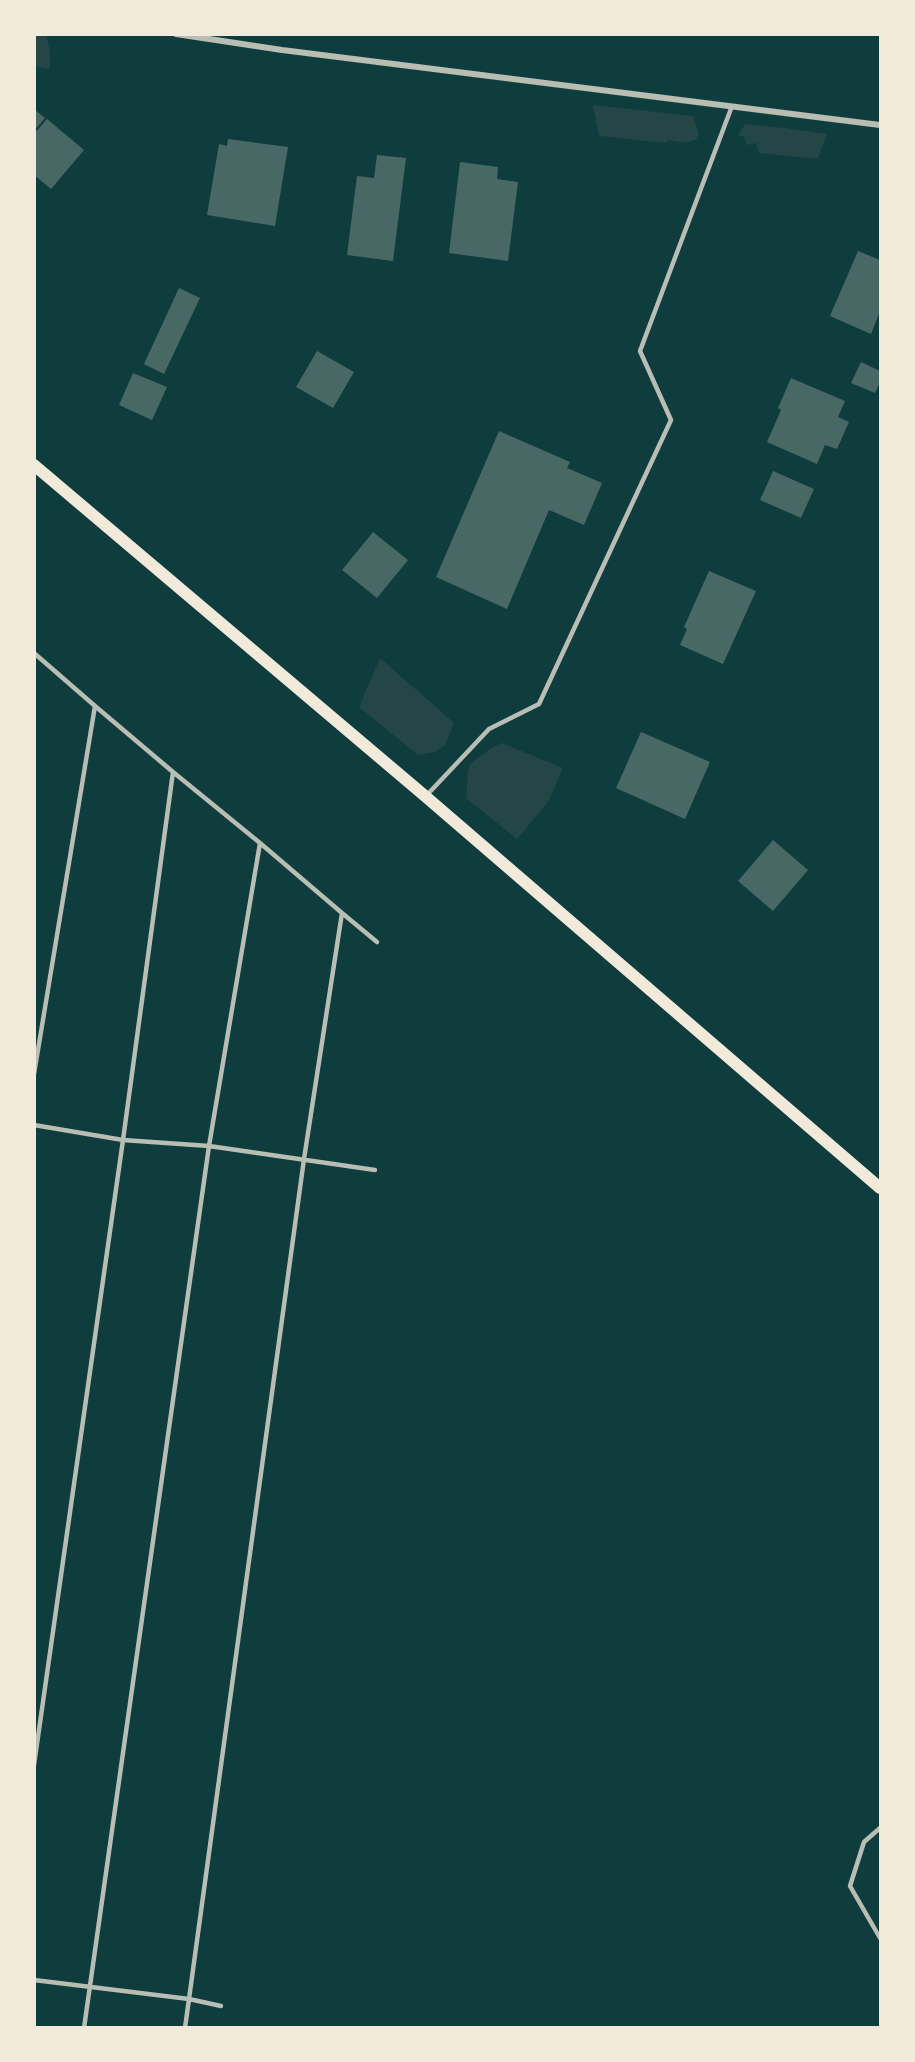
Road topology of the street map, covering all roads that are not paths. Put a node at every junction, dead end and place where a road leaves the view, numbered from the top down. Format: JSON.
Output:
{"nodes":[{"id":1,"x":176,"y":34,"type":"edge"},
{"id":2,"x":197,"y":36,"type":"edge"},
{"id":3,"x":732,"y":106,"type":"junction"},
{"id":4,"x":880,"y":125,"type":"edge"},
{"id":5,"x":34,"y":465,"type":"edge"},
{"id":6,"x":34,"y":653,"type":"edge"},
{"id":7,"x":95,"y":706,"type":"junction"},
{"id":8,"x":173,"y":772,"type":"junction"},
{"id":9,"x":425,"y":796,"type":"junction"},
{"id":10,"x":260,"y":843,"type":"junction"},
{"id":11,"x":342,"y":913,"type":"junction"},
{"id":12,"x":376,"y":942,"type":"dead end"},
{"id":13,"x":34,"y":1074,"type":"edge"},
{"id":14,"x":34,"y":1125,"type":"edge"},
{"id":15,"x":123,"y":1140,"type":"junction"},
{"id":16,"x":208,"y":1146,"type":"junction"},
{"id":17,"x":304,"y":1159,"type":"junction"},
{"id":18,"x":375,"y":1170,"type":"dead end"},
{"id":19,"x":880,"y":1188,"type":"edge"},
{"id":20,"x":34,"y":1765,"type":"edge"},
{"id":21,"x":880,"y":1828,"type":"edge"},
{"id":22,"x":880,"y":1938,"type":"edge"},
{"id":23,"x":34,"y":1980,"type":"edge"},
{"id":24,"x":89,"y":1987,"type":"junction"},
{"id":25,"x":189,"y":1999,"type":"junction"},
{"id":26,"x":221,"y":2006,"type":"dead end"},
{"id":27,"x":84,"y":2028,"type":"edge"},
{"id":28,"x":185,"y":2028,"type":"edge"}],
"edges":[{"from":1,"to":2,"type":"street"},
{"from":2,"to":3,"type":"street"},
{"from":3,"to":4,"type":"street"},
{"from":3,"to":9,"type":"lane"},
{"from":5,"to":9,"type":"main road"},
{"from":6,"to":7,"type":"lane"},
{"from":7,"to":8,"type":"lane"},
{"from":7,"to":13,"type":"lane"},
{"from":8,"to":10,"type":"lane"},
{"from":8,"to":15,"type":"lane"},
{"from":9,"to":19,"type":"main road"},
{"from":10,"to":11,"type":"lane"},
{"from":10,"to":16,"type":"lane"},
{"from":11,"to":12,"type":"lane"},
{"from":11,"to":17,"type":"lane"},
{"from":14,"to":15,"type":"lane"},
{"from":15,"to":16,"type":"lane"},
{"from":15,"to":20,"type":"lane"},
{"from":16,"to":17,"type":"lane"},
{"from":16,"to":24,"type":"lane"},
{"from":17,"to":18,"type":"lane"},
{"from":17,"to":25,"type":"lane"},
{"from":21,"to":22,"type":"lane"},
{"from":23,"to":24,"type":"lane"},
{"from":24,"to":25,"type":"lane"},
{"from":24,"to":27,"type":"lane"},
{"from":25,"to":26,"type":"lane"},
{"from":25,"to":28,"type":"lane"}]}
